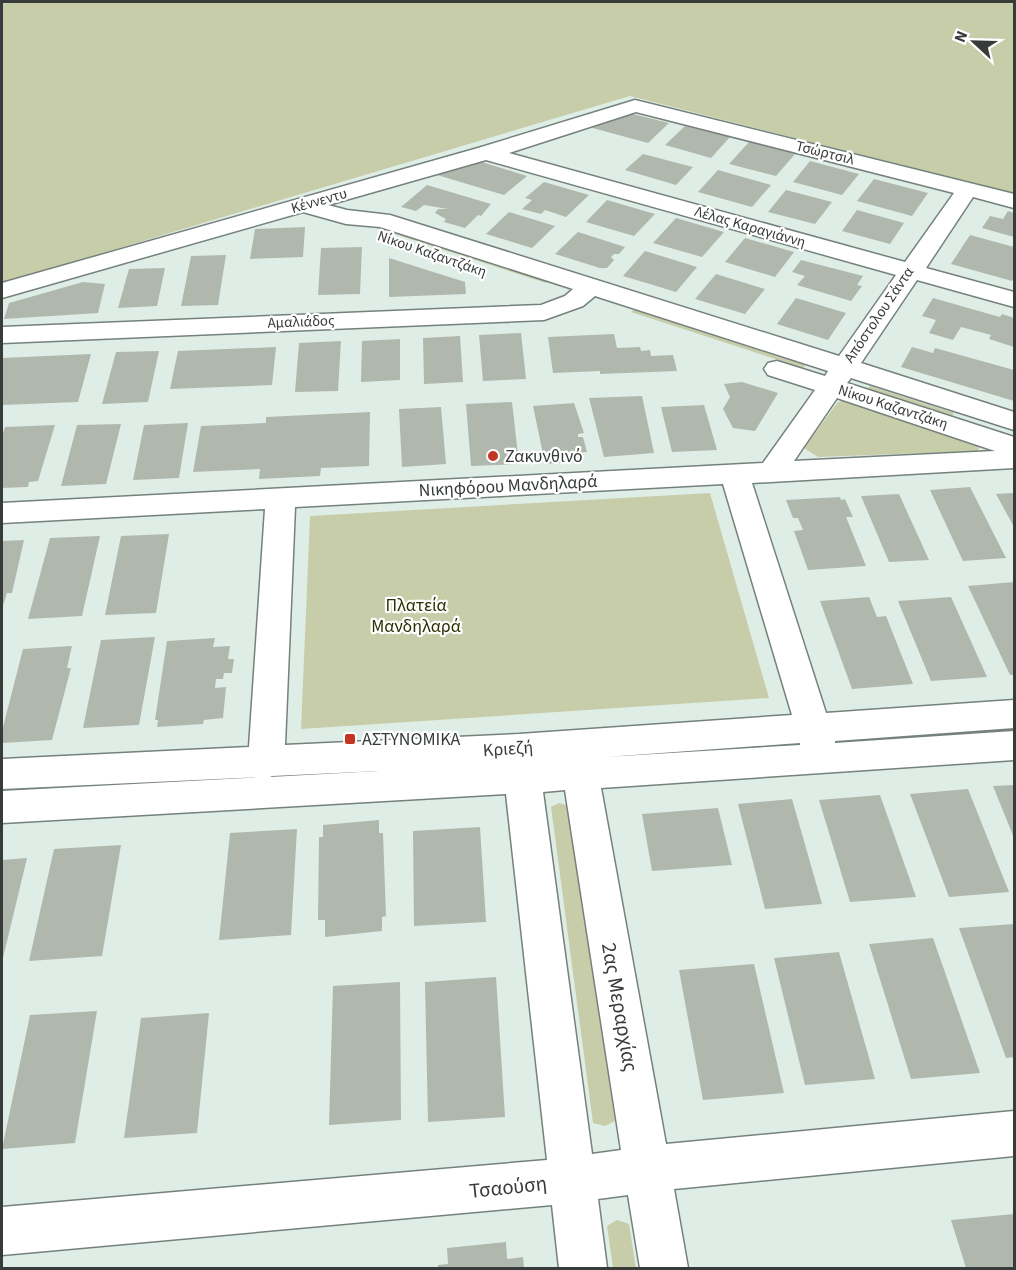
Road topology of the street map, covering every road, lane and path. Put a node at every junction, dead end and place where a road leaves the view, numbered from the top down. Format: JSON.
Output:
{"nodes":[{"id":1,"x":635,"y":106,"type":"joint"},
{"id":2,"x":486,"y":153,"type":"junction"},
{"id":3,"x":968,"y":189,"type":"junction"},
{"id":4,"x":1014,"y":201,"type":"edge"},
{"id":5,"x":304,"y":205,"type":"junction"},
{"id":6,"x":909,"y":271,"type":"junction"},
{"id":7,"x":2,"y":291,"type":"edge"},
{"id":8,"x":583,"y":294,"type":"junction"},
{"id":9,"x":1014,"y":300,"type":"edge"},
{"id":10,"x":2,"y":335,"type":"edge"},
{"id":11,"x":837,"y":376,"type":"junction"},
{"id":12,"x":1014,"y":421,"type":"edge"},
{"id":13,"x":1014,"y":447,"type":"edge"},
{"id":14,"x":1014,"y":459,"type":"edge"},
{"id":15,"x":772,"y":472,"type":"junction"},
{"id":16,"x":735,"y":474,"type":"junction"},
{"id":17,"x":281,"y":498,"type":"junction"},
{"id":18,"x":2,"y":513,"type":"edge"},
{"id":19,"x":1014,"y":714,"type":"edge"},
{"id":20,"x":818,"y":743,"type":"junction"},
{"id":21,"x":1014,"y":746,"type":"edge"},
{"id":22,"x":578,"y":759,"type":"junction"},
{"id":23,"x":266,"y":763,"type":"junction"},
{"id":24,"x":520,"y":764,"type":"junction"},
{"id":25,"x":2,"y":774,"type":"edge"},
{"id":26,"x":2,"y":807,"type":"edge"},
{"id":27,"x":1014,"y":1134,"type":"edge"},
{"id":28,"x":648,"y":1169,"type":"junction"},
{"id":29,"x":573,"y":1180,"type":"junction"},
{"id":30,"x":2,"y":1231,"type":"edge"},
{"id":31,"x":583,"y":1269,"type":"edge"},
{"id":32,"x":664,"y":1269,"type":"edge"}],
"edges":[{"from":1,"to":2,"type":"street","name":"Κέννεντυ"},
{"from":1,"to":3,"type":"street","name":"Τσώρτσιλ"},
{"from":2,"to":5,"type":"street","name":"Κέννεντυ"},
{"from":2,"to":6,"type":"street","name":"Λέλας Καραγιάννη"},
{"from":3,"to":4,"type":"street","name":"Τσώρτσιλ"},
{"from":3,"to":6,"type":"street","name":"Απόστολου Σάντα"},
{"from":5,"to":7,"type":"street","name":"Κέννεντυ"},
{"from":5,"to":8,"type":"street","name":"Νίκου Καζαντζάκη"},
{"from":6,"to":9,"type":"street","name":"Λέλας Καραγιάννη"},
{"from":6,"to":11,"type":"street","name":"Απόστολου Σάντα"},
{"from":8,"to":10,"type":"street","name":"Αμαλιάδος"},
{"from":8,"to":11,"type":"street","name":"Νίκου Καζαντζάκη"},
{"from":11,"to":12,"type":"street","name":"Νίκου Καζαντζάκη"},
{"from":11,"to":13,"type":"street","name":"Νίκου Καζαντζάκη"},
{"from":11,"to":15,"type":"street","name":"Απόστολου Σάντα"},
{"from":14,"to":15,"type":"street","name":"Νικηφόρου Μανδηλαρά"},
{"from":15,"to":16,"type":"street","name":"Νικηφόρου Μανδηλαρά"},
{"from":16,"to":17,"type":"street","name":"Νικηφόρου Μανδηλαρά"},
{"from":16,"to":20,"type":"street"},
{"from":17,"to":18,"type":"street","name":"Νικηφόρου Μανδηλαρά"},
{"from":17,"to":23,"type":"street"},
{"from":19,"to":20,"type":"street","name":"Κριεζή"},
{"from":20,"to":21,"type":"street","name":"Κριεζή"},
{"from":20,"to":22,"type":"street","name":"Κριεζή"},
{"from":22,"to":24,"type":"street","name":"Κριεζή"},
{"from":22,"to":28,"type":"street","name":"2ας Μεραρχίας"},
{"from":23,"to":24,"type":"street","name":"Κριεζή"},
{"from":23,"to":25,"type":"street","name":"Κριεζή"},
{"from":24,"to":26,"type":"street","name":"Κριεζή"},
{"from":24,"to":29,"type":"street"},
{"from":27,"to":28,"type":"street","name":"Τσαούση"},
{"from":28,"to":29,"type":"street","name":"Τσαούση"},
{"from":28,"to":32,"type":"street","name":"2ας Μεραρχίας"},
{"from":29,"to":30,"type":"street","name":"Τσαούση"},
{"from":29,"to":31,"type":"street"}]}
